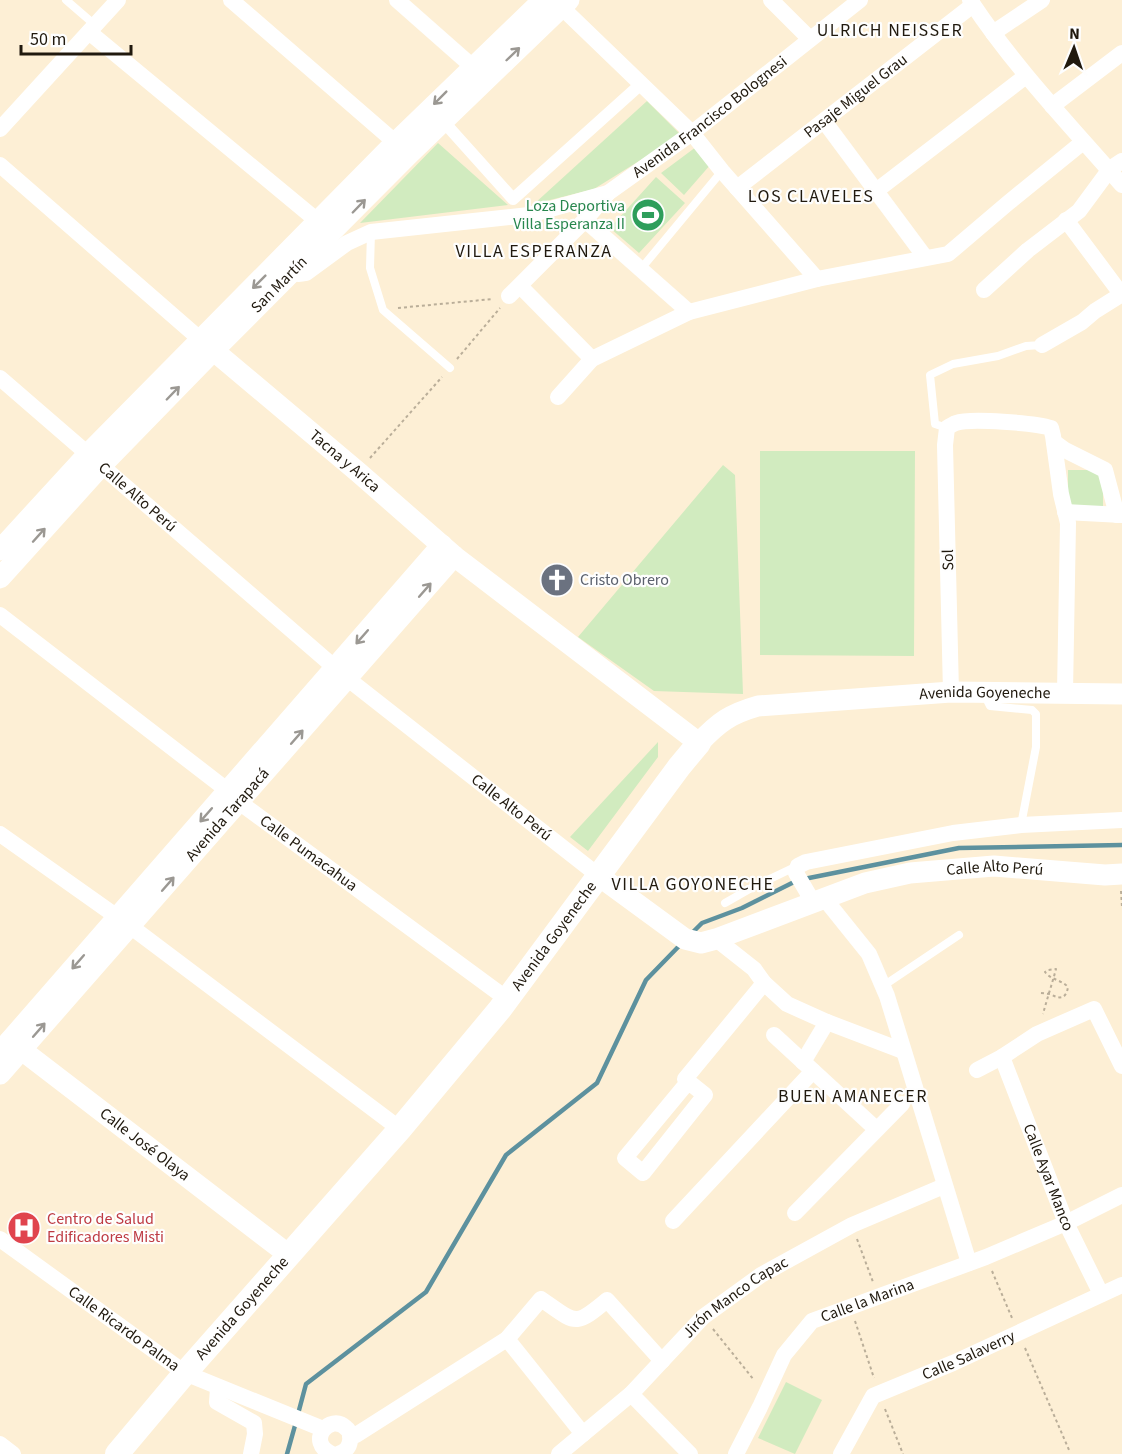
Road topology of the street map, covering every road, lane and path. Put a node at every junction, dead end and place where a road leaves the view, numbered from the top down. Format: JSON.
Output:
{"nodes":[{"id":1,"x":66,"y":0,"type":"edge"},
{"id":2,"x":117,"y":0,"type":"edge"},
{"id":3,"x":231,"y":0,"type":"edge"},
{"id":4,"x":397,"y":0,"type":"edge"},
{"id":5,"x":771,"y":0,"type":"edge"},
{"id":6,"x":860,"y":0,"type":"edge"},
{"id":7,"x":1042,"y":0,"type":"edge"},
{"id":8,"x":557,"y":2,"type":"edge"},
{"id":9,"x":971,"y":2,"type":"edge"},
{"id":10,"x":92,"y":28,"type":"junction"},
{"id":11,"x":993,"y":33,"type":"junction"},
{"id":12,"x":810,"y":39,"type":"junction"},
{"id":13,"x":1122,"y":53,"type":"edge"},
{"id":14,"x":480,"y":73,"type":"junction"},
{"id":15,"x":1026,"y":76,"type":"junction"},
{"id":16,"x":641,"y":84,"type":"junction"},
{"id":17,"x":1052,"y":106,"type":"junction"},
{"id":18,"x":443,"y":121,"type":"junction"},
{"id":19,"x":824,"y":121,"type":"junction"},
{"id":20,"x":0,"y":129,"type":"edge"},
{"id":21,"x":693,"y":133,"type":"junction"},
{"id":22,"x":1083,"y":142,"type":"junction"},
{"id":23,"x":402,"y":148,"type":"junction"},
{"id":24,"x":0,"y":165,"type":"edge"},
{"id":25,"x":1116,"y":165,"type":"edge"},
{"id":26,"x":722,"y":171,"type":"junction"},
{"id":27,"x":1122,"y":185,"type":"edge"},
{"id":28,"x":737,"y":188,"type":"junction"},
{"id":29,"x":876,"y":191,"type":"junction"},
{"id":30,"x":608,"y":193,"type":"junction"},
{"id":31,"x":585,"y":220,"type":"junction"},
{"id":32,"x":1066,"y":220,"type":"junction"},
{"id":33,"x":325,"y":228,"type":"junction"},
{"id":34,"x":371,"y":232,"type":"junction"},
{"id":35,"x":925,"y":257,"type":"junction"},
{"id":36,"x":286,"y":267,"type":"junction"},
{"id":37,"x":640,"y":270,"type":"junction"},
{"id":38,"x":817,"y":279,"type":"junction"},
{"id":39,"x":984,"y":290,"type":"dead end"},
{"id":40,"x":514,"y":291,"type":"junction"},
{"id":41,"x":1122,"y":294,"type":"edge"},
{"id":42,"x":383,"y":310,"type":"junction"},
{"id":43,"x":689,"y":312,"type":"junction"},
{"id":44,"x":207,"y":345,"type":"junction"},
{"id":45,"x":1042,"y":345,"type":"joint"},
{"id":46,"x":592,"y":359,"type":"junction"},
{"id":47,"x":450,"y":368,"type":"junction"},
{"id":48,"x":0,"y":378,"type":"edge"},
{"id":49,"x":558,"y":397,"type":"dead end"},
{"id":50,"x":947,"y":428,"type":"junction"},
{"id":51,"x":1054,"y":442,"type":"junction"},
{"id":52,"x":94,"y":461,"type":"junction"},
{"id":53,"x":358,"y":472,"type":"junction"},
{"id":54,"x":1065,"y":512,"type":"junction"},
{"id":55,"x":1119,"y":515,"type":"edge"},
{"id":56,"x":5,"y":549,"type":"edge"},
{"id":57,"x":448,"y":551,"type":"junction"},
{"id":58,"x":0,"y":578,"type":"edge"},
{"id":59,"x":0,"y":615,"type":"edge"},
{"id":60,"x":341,"y":673,"type":"junction"},
{"id":61,"x":951,"y":692,"type":"junction"},
{"id":62,"x":988,"y":692,"type":"junction"},
{"id":63,"x":1065,"y":692,"type":"junction"},
{"id":64,"x":1122,"y":694,"type":"edge"},
{"id":65,"x":699,"y":743,"type":"junction"},
{"id":66,"x":233,"y":796,"type":"junction"},
{"id":67,"x":1122,"y":820,"type":"edge"},
{"id":68,"x":1022,"y":825,"type":"junction"},
{"id":69,"x":0,"y":834,"type":"edge"},
{"id":70,"x":1122,"y":874,"type":"edge"},
{"id":71,"x":598,"y":876,"type":"junction"},
{"id":72,"x":807,"y":885,"type":"junction"},
{"id":73,"x":725,"y":903,"type":"dead end"},
{"id":74,"x":124,"y":921,"type":"junction"},
{"id":75,"x":959,"y":935,"type":"dead end"},
{"id":76,"x":708,"y":941,"type":"junction"},
{"id":77,"x":764,"y":982,"type":"junction"},
{"id":78,"x":883,"y":986,"type":"junction"},
{"id":79,"x":1041,"y":993,"type":"dead end"},
{"id":80,"x":1049,"y":994,"type":"junction"},
{"id":81,"x":507,"y":999,"type":"junction"},
{"id":82,"x":827,"y":1022,"type":"junction"},
{"id":83,"x":1037,"y":1034,"type":"junction"},
{"id":84,"x":774,"y":1035,"type":"dead end"},
{"id":85,"x":8,"y":1044,"type":"edge"},
{"id":86,"x":903,"y":1051,"type":"junction"},
{"id":87,"x":1002,"y":1057,"type":"junction"},
{"id":88,"x":808,"y":1066,"type":"junction"},
{"id":89,"x":1122,"y":1066,"type":"edge"},
{"id":90,"x":977,"y":1070,"type":"dead end"},
{"id":91,"x":0,"y":1074,"type":"edge"},
{"id":92,"x":688,"y":1082,"type":"junction"},
{"id":93,"x":902,"y":1104,"type":"dead end"},
{"id":94,"x":400,"y":1129,"type":"junction"},
{"id":95,"x":876,"y":1129,"type":"junction"},
{"id":96,"x":944,"y":1186,"type":"junction"},
{"id":97,"x":1122,"y":1195,"type":"edge"},
{"id":98,"x":795,"y":1213,"type":"dead end"},
{"id":99,"x":673,"y":1221,"type":"dead end"},
{"id":100,"x":1066,"y":1223,"type":"junction"},
{"id":101,"x":852,"y":1225,"type":"junction"},
{"id":102,"x":0,"y":1239,"type":"edge"},
{"id":103,"x":289,"y":1255,"type":"junction"},
{"id":104,"x":986,"y":1257,"type":"junction"},
{"id":105,"x":969,"y":1263,"type":"junction"},
{"id":106,"x":1122,"y":1285,"type":"edge"},
{"id":107,"x":1101,"y":1294,"type":"junction"},
{"id":108,"x":879,"y":1296,"type":"junction"},
{"id":109,"x":703,"y":1317,"type":"junction"},
{"id":110,"x":1018,"y":1333,"type":"junction"},
{"id":111,"x":507,"y":1339,"type":"junction"},
{"id":112,"x":662,"y":1361,"type":"junction"},
{"id":113,"x":184,"y":1373,"type":"junction"},
{"id":114,"x":218,"y":1388,"type":"junction"},
{"id":115,"x":631,"y":1394,"type":"junction"},
{"id":116,"x":766,"y":1394,"type":"junction"},
{"id":117,"x":323,"y":1429,"type":"junction"},
{"id":118,"x":583,"y":1434,"type":"junction"},
{"id":119,"x":350,"y":1436,"type":"junction"},
{"id":120,"x":0,"y":1444,"type":"edge"},
{"id":121,"x":1069,"y":1450,"type":"dead end"},
{"id":122,"x":331,"y":1453,"type":"edge"},
{"id":123,"x":13,"y":1454,"type":"edge"},
{"id":124,"x":117,"y":1454,"type":"edge"},
{"id":125,"x":251,"y":1454,"type":"edge"},
{"id":126,"x":559,"y":1454,"type":"edge"},
{"id":127,"x":690,"y":1454,"type":"edge"},
{"id":128,"x":736,"y":1454,"type":"edge"},
{"id":129,"x":841,"y":1454,"type":"edge"}],
"edges":[{"from":1,"to":10,"type":"lane"},
{"from":2,"to":10,"type":"street"},
{"from":3,"to":23,"type":"street"},
{"from":4,"to":14,"type":"street"},
{"from":5,"to":12,"type":"street"},
{"from":6,"to":12,"type":"street","name":"Avenida Francisco Bolognesi"},
{"from":7,"to":11,"type":"street"},
{"from":8,"to":14,"type":"street","name":"San Martín"},
{"from":8,"to":16,"type":"street"},
{"from":9,"to":11,"type":"street"},
{"from":9,"to":19,"type":"street","name":"Pasaje Miguel Grau"},
{"from":10,"to":20,"type":"street"},
{"from":10,"to":33,"type":"street"},
{"from":11,"to":15,"type":"street"},
{"from":12,"to":21,"type":"street","name":"Avenida Francisco Bolognesi"},
{"from":13,"to":17,"type":"street"},
{"from":14,"to":18,"type":"street","name":"San Martín"},
{"from":14,"to":23,"type":"street","name":"San Martín","one_way":true},
{"from":15,"to":17,"type":"street"},
{"from":15,"to":29,"type":"street"},
{"from":16,"to":18,"type":"street"},
{"from":16,"to":21,"type":"street"},
{"from":17,"to":22,"type":"street"},
{"from":18,"to":23,"type":"street","name":"San Martín"},
{"from":19,"to":28,"type":"street","name":"Pasaje Miguel Grau"},
{"from":19,"to":29,"type":"street"},
{"from":21,"to":26,"type":"street"},
{"from":21,"to":30,"type":"street","name":"Avenida Francisco Bolognesi"},
{"from":22,"to":25,"type":"street"},
{"from":22,"to":35,"type":"street"},
{"from":23,"to":33,"type":"street","name":"San Martín"},
{"from":24,"to":44,"type":"street","name":"Tacna y Arica"},
{"from":25,"to":27,"type":"street"},
{"from":25,"to":32,"type":"street"},
{"from":26,"to":28,"type":"street"},
{"from":26,"to":37,"type":"lane"},
{"from":28,"to":38,"type":"street"},
{"from":29,"to":35,"type":"street"},
{"from":30,"to":31,"type":"street"},
{"from":30,"to":34,"type":"street","name":"Avenida Francisco Bolognesi"},
{"from":31,"to":37,"type":"street"},
{"from":31,"to":40,"type":"street"},
{"from":32,"to":39,"type":"street"},
{"from":32,"to":41,"type":"street"},
{"from":33,"to":36,"type":"street","name":"San Martín"},
{"from":34,"to":36,"type":"street","name":"Avenida Francisco Bolognesi"},
{"from":34,"to":42,"type":"lane"},
{"from":35,"to":38,"type":"street"},
{"from":36,"to":44,"type":"street","name":"San Martín"},
{"from":37,"to":43,"type":"street"},
{"from":38,"to":43,"type":"street"},
{"from":40,"to":42,"type":"path"},
{"from":40,"to":46,"type":"street"},
{"from":40,"to":47,"type":"path"},
{"from":41,"to":45,"type":"street"},
{"from":42,"to":47,"type":"lane"},
{"from":43,"to":46,"type":"street"},
{"from":44,"to":52,"type":"street","name":"San Martín"},
{"from":44,"to":53,"type":"street","name":"Tacna y Arica"},
{"from":45,"to":50,"type":"lane"},
{"from":46,"to":49,"type":"street"},
{"from":47,"to":53,"type":"path"},
{"from":48,"to":52,"type":"street","name":"Calle Alto Perú"},
{"from":50,"to":51,"type":"street"},
{"from":50,"to":61,"type":"street","name":"Sol"},
{"from":51,"to":54,"type":"street"},
{"from":51,"to":55,"type":"street"},
{"from":52,"to":56,"type":"street","name":"San Martín"},
{"from":52,"to":60,"type":"street","name":"Calle Alto Perú"},
{"from":53,"to":57,"type":"street","name":"Tacna y Arica"},
{"from":54,"to":55,"type":"street"},
{"from":54,"to":63,"type":"street"},
{"from":56,"to":58,"type":"street","name":"San Martín"},
{"from":57,"to":60,"type":"street","name":"Avenida Tarapacá"},
{"from":57,"to":65,"type":"street","name":"Tacna y Arica"},
{"from":59,"to":66,"type":"street","name":"Calle Pumacahua"},
{"from":60,"to":66,"type":"street","name":"Avenida Tarapacá"},
{"from":60,"to":71,"type":"street","name":"Calle Alto Perú"},
{"from":61,"to":62,"type":"street","name":"Avenida Goyeneche"},
{"from":61,"to":65,"type":"street","name":"Avenida Goyeneche"},
{"from":62,"to":63,"type":"street","name":"Avenida Goyeneche"},
{"from":62,"to":68,"type":"lane"},
{"from":63,"to":64,"type":"street","name":"Avenida Goyeneche"},
{"from":65,"to":71,"type":"main road","name":"Avenida Goyeneche"},
{"from":66,"to":74,"type":"street","name":"Avenida Tarapacá"},
{"from":66,"to":81,"type":"street","name":"Calle Pumacahua"},
{"from":67,"to":68,"type":"street"},
{"from":68,"to":72,"type":"street"},
{"from":69,"to":74,"type":"street"},
{"from":70,"to":72,"type":"street","name":"Calle Alto Perú"},
{"from":71,"to":76,"type":"street","name":"Calle Alto Perú"},
{"from":71,"to":81,"type":"main road","name":"Avenida Goyeneche"},
{"from":72,"to":73,"type":"lane"},
{"from":72,"to":76,"type":"street","name":"Calle Alto Perú"},
{"from":72,"to":78,"type":"street"},
{"from":74,"to":85,"type":"street","name":"Avenida Tarapacá"},
{"from":74,"to":94,"type":"street"},
{"from":75,"to":78,"type":"lane"},
{"from":76,"to":77,"type":"street"},
{"from":77,"to":82,"type":"street"},
{"from":77,"to":92,"type":"street"},
{"from":78,"to":86,"type":"street"},
{"from":79,"to":80,"type":"path"},
{"from":80,"to":80,"type":"path"},
{"from":80,"to":83,"type":"path"},
{"from":81,"to":94,"type":"main road","name":"Avenida Goyeneche"},
{"from":82,"to":86,"type":"street"},
{"from":82,"to":88,"type":"street"},
{"from":83,"to":87,"type":"street"},
{"from":83,"to":89,"type":"street"},
{"from":84,"to":88,"type":"street"},
{"from":85,"to":91,"type":"street","name":"Avenida Tarapacá"},
{"from":85,"to":103,"type":"street","name":"Calle José Olaya"},
{"from":86,"to":96,"type":"street"},
{"from":87,"to":90,"type":"street"},
{"from":87,"to":100,"type":"street","name":"Calle Ayar Manco"},
{"from":88,"to":95,"type":"street"},
{"from":88,"to":99,"type":"street"},
{"from":92,"to":92,"type":"street"},
{"from":93,"to":95,"type":"street"},
{"from":94,"to":103,"type":"main road","name":"Avenida Goyeneche"},
{"from":95,"to":98,"type":"street"},
{"from":96,"to":101,"type":"street","name":"Jirón Manco Capac"},
{"from":96,"to":105,"type":"street"},
{"from":97,"to":100,"type":"street","name":"Calle la Marina"},
{"from":100,"to":104,"type":"street","name":"Calle la Marina"},
{"from":100,"to":107,"type":"street","name":"Calle Ayar Manco"},
{"from":101,"to":108,"type":"path"},
{"from":101,"to":109,"type":"street","name":"Jirón Manco Capac"},
{"from":102,"to":113,"type":"street","name":"Calle Ricardo Palma"},
{"from":103,"to":113,"type":"main road","name":"Avenida Goyeneche"},
{"from":104,"to":105,"type":"street","name":"Calle la Marina"},
{"from":104,"to":110,"type":"path"},
{"from":105,"to":108,"type":"street","name":"Calle la Marina"},
{"from":106,"to":107,"type":"street","name":"Calle Salaverry"},
{"from":107,"to":110,"type":"street","name":"Calle Salaverry"},
{"from":108,"to":116,"type":"street","name":"Calle la Marina"},
{"from":109,"to":112,"type":"street","name":"Jirón Manco Capac"},
{"from":109,"to":116,"type":"path"},
{"from":110,"to":121,"type":"path"},
{"from":110,"to":129,"type":"street","name":"Calle Salaverry"},
{"from":111,"to":112,"type":"street"},
{"from":111,"to":118,"type":"street"},
{"from":111,"to":119,"type":"street"},
{"from":112,"to":115,"type":"street","name":"Jirón Manco Capac"},
{"from":113,"to":114,"type":"street","name":"Calle Ricardo Palma"},
{"from":113,"to":124,"type":"main road","name":"Avenida Goyeneche"},
{"from":114,"to":117,"type":"street","name":"Calle Ricardo Palma"},
{"from":114,"to":125,"type":"street"},
{"from":115,"to":118,"type":"street","name":"Jirón Manco Capac"},
{"from":115,"to":127,"type":"street"},
{"from":116,"to":128,"type":"street","name":"Calle la Marina"},
{"from":117,"to":119,"type":"street"},
{"from":117,"to":122,"type":"street"},
{"from":118,"to":126,"type":"street","name":"Jirón Manco Capac"},
{"from":119,"to":122,"type":"street"},
{"from":120,"to":123,"type":"street"}]}
